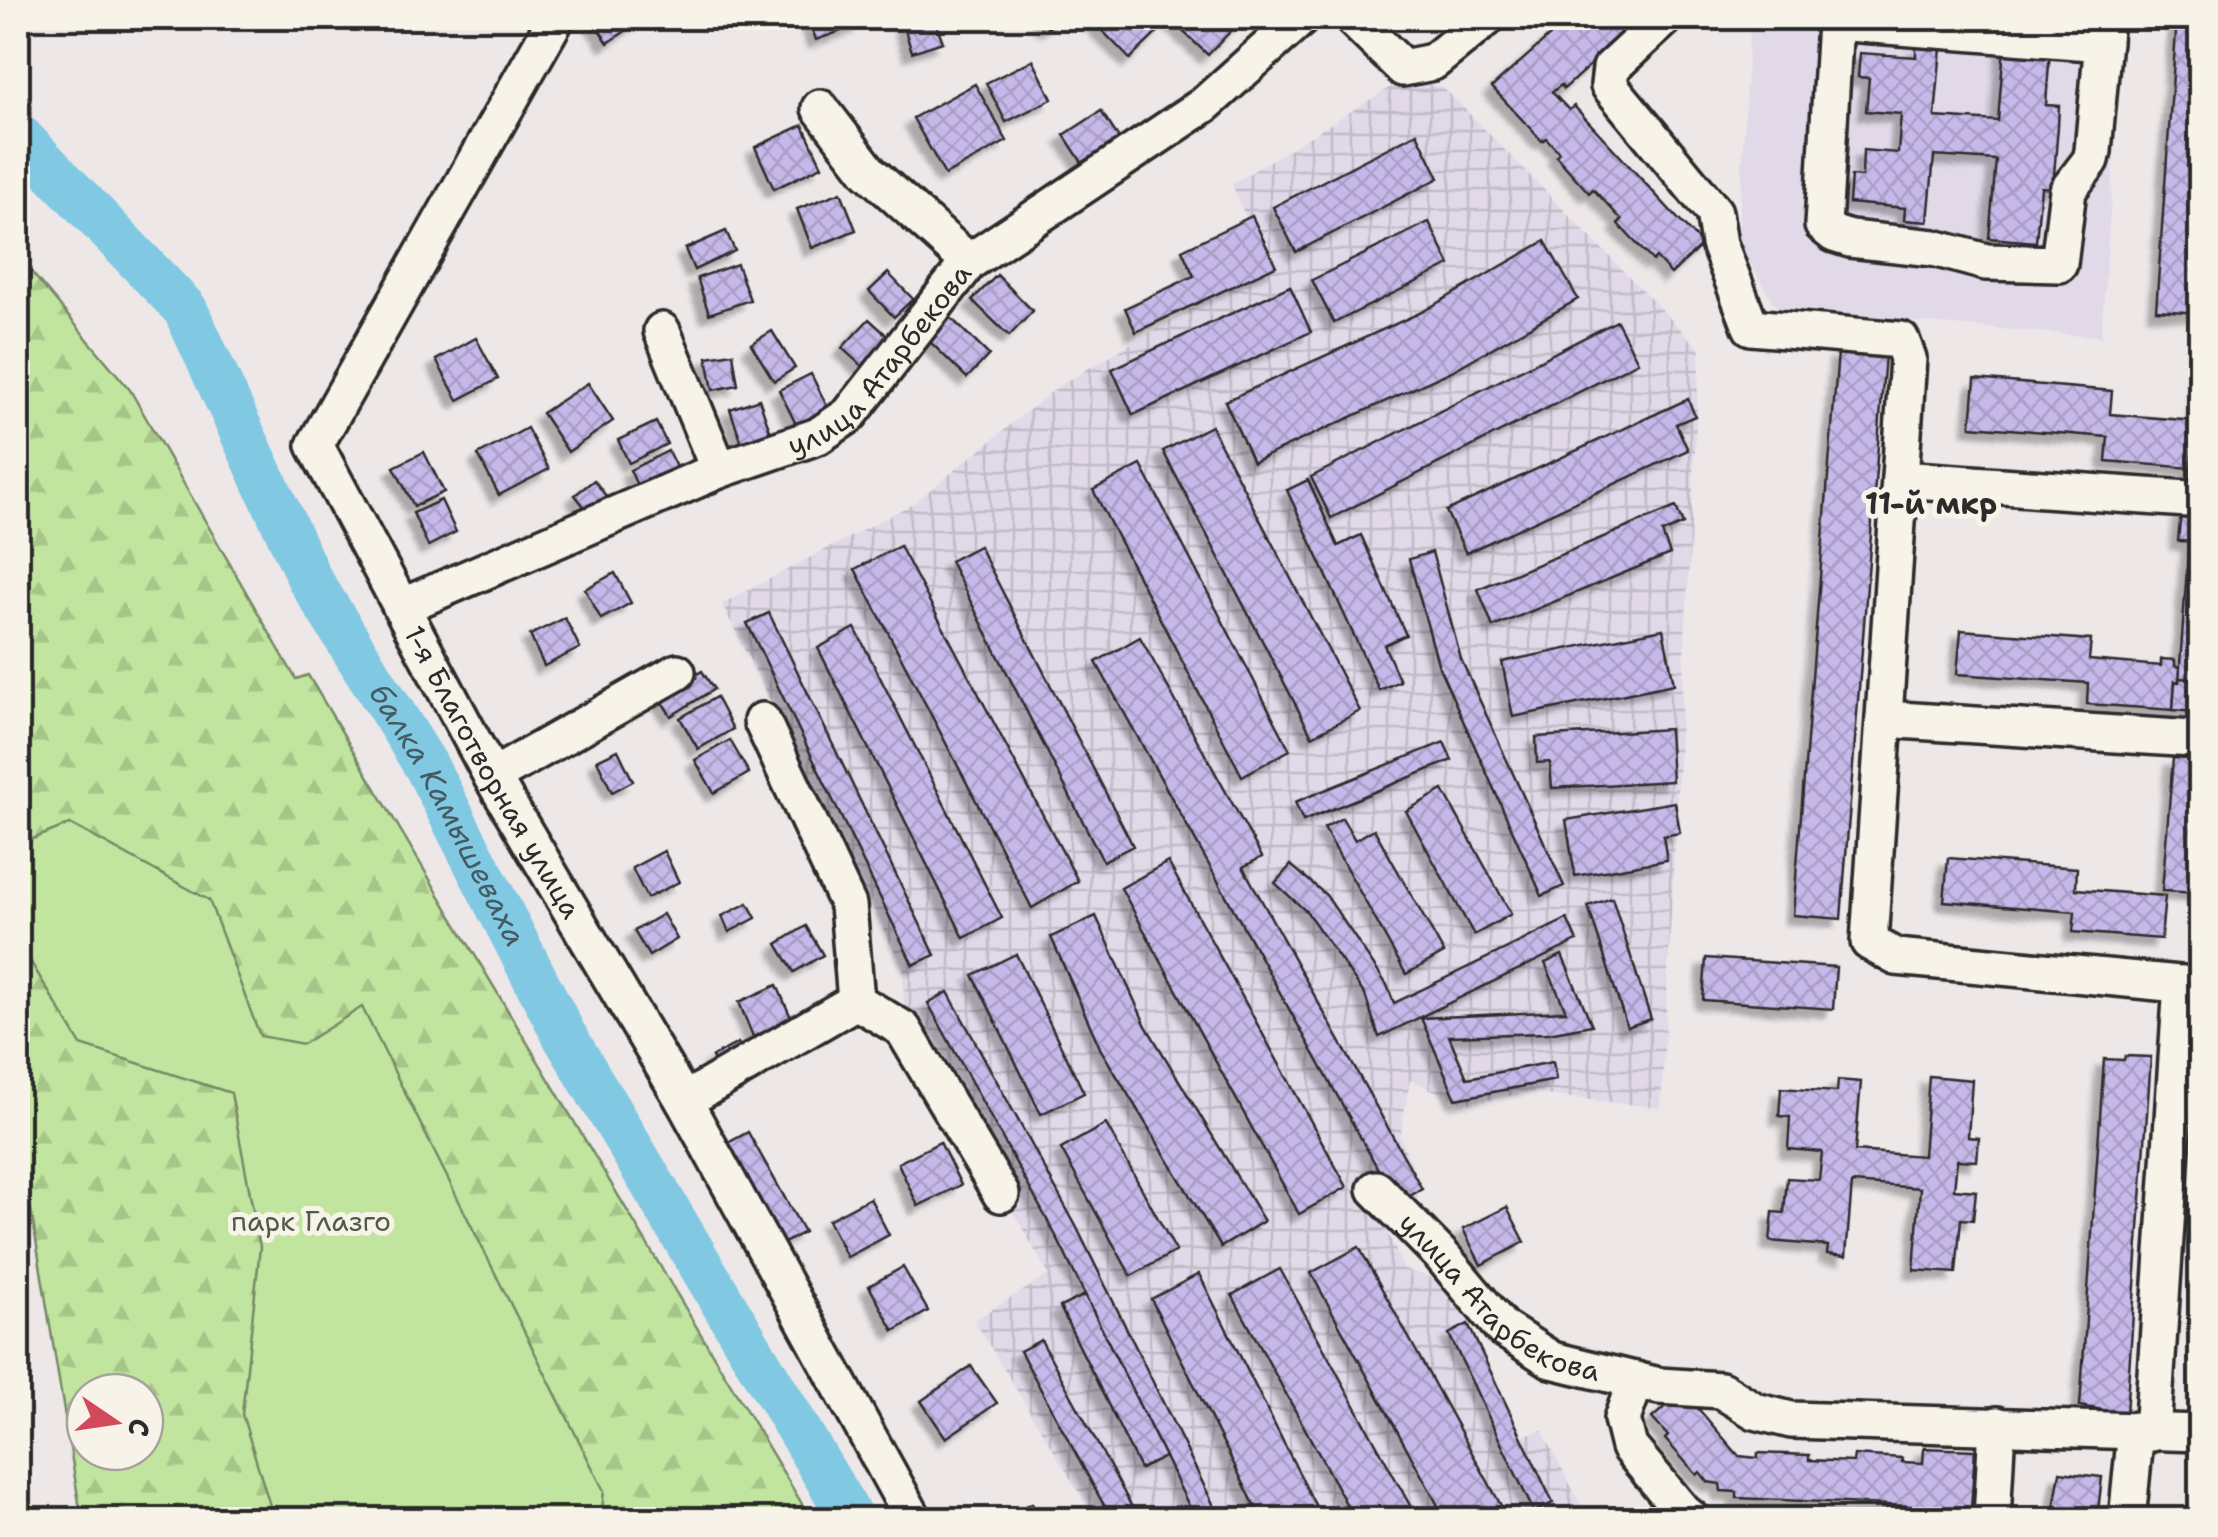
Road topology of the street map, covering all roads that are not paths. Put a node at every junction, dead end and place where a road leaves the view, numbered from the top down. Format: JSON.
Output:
{"nodes":[{"id":1,"x":1301,"y":18,"type":"edge"},
{"id":2,"x":1352,"y":18,"type":"edge"},
{"id":3,"x":1487,"y":18,"type":"edge"},
{"id":4,"x":1666,"y":18,"type":"edge"},
{"id":5,"x":1833,"y":20,"type":"edge"},
{"id":6,"x":554,"y":22,"type":"dead end"},
{"id":7,"x":2104,"y":30,"type":"edge"},
{"id":8,"x":820,"y":108,"type":"dead end"},
{"id":9,"x":969,"y":262,"type":"junction"},
{"id":10,"x":662,"y":331,"type":"dead end"},
{"id":11,"x":719,"y":470,"type":"junction"},
{"id":12,"x":1900,"y":479,"type":"junction"},
{"id":13,"x":2188,"y":499,"type":"dead end"},
{"id":14,"x":400,"y":607,"type":"junction"},
{"id":15,"x":677,"y":672,"type":"dead end"},
{"id":16,"x":1884,"y":719,"type":"junction"},
{"id":17,"x":762,"y":722,"type":"dead end"},
{"id":18,"x":2193,"y":739,"type":"dead end"},
{"id":19,"x":492,"y":778,"type":"junction"},
{"id":20,"x":2191,"y":985,"type":"edge"},
{"id":21,"x":856,"y":1001,"type":"junction"},
{"id":22,"x":684,"y":1101,"type":"junction"},
{"id":23,"x":1376,"y":1189,"type":"dead end"},
{"id":24,"x":1001,"y":1194,"type":"dead end"},
{"id":25,"x":1636,"y":1380,"type":"junction"},
{"id":26,"x":1997,"y":1426,"type":"junction"},
{"id":27,"x":2144,"y":1431,"type":"junction"},
{"id":28,"x":2200,"y":1432,"type":"edge"},
{"id":29,"x":914,"y":1520,"type":"edge"},
{"id":30,"x":1694,"y":1520,"type":"edge"},
{"id":31,"x":1992,"y":1520,"type":"edge"},
{"id":32,"x":2127,"y":1520,"type":"edge"}],
"edges":[{"from":1,"to":9,"type":"street","name":"улица Атарбекова"},
{"from":2,"to":3,"type":"street"},
{"from":4,"to":12,"type":"street"},
{"from":5,"to":7,"type":"street"},
{"from":5,"to":7,"type":"street"},
{"from":6,"to":14,"type":"street","name":"1-я Благотворная улица"},
{"from":8,"to":9,"type":"street"},
{"from":9,"to":11,"type":"street","name":"улица Атарбекова"},
{"from":10,"to":11,"type":"street"},
{"from":11,"to":14,"type":"street","name":"улица Атарбекова"},
{"from":12,"to":13,"type":"street"},
{"from":12,"to":16,"type":"street"},
{"from":14,"to":19,"type":"street","name":"1-я Благотворная улица"},
{"from":15,"to":19,"type":"street"},
{"from":16,"to":18,"type":"street"},
{"from":16,"to":20,"type":"street"},
{"from":17,"to":21,"type":"street"},
{"from":19,"to":22,"type":"street","name":"1-я Благотворная улица"},
{"from":20,"to":27,"type":"street"},
{"from":21,"to":22,"type":"street"},
{"from":21,"to":24,"type":"street"},
{"from":22,"to":29,"type":"street","name":"1-я Благотворная улица"},
{"from":23,"to":25,"type":"street","name":"улица Атарбекова"},
{"from":25,"to":26,"type":"street","name":"улица Атарбекова"},
{"from":25,"to":30,"type":"street"},
{"from":26,"to":27,"type":"street","name":"улица Атарбекова"},
{"from":26,"to":31,"type":"street"},
{"from":27,"to":28,"type":"street","name":"улица Атарбекова"},
{"from":27,"to":32,"type":"street"}]}
